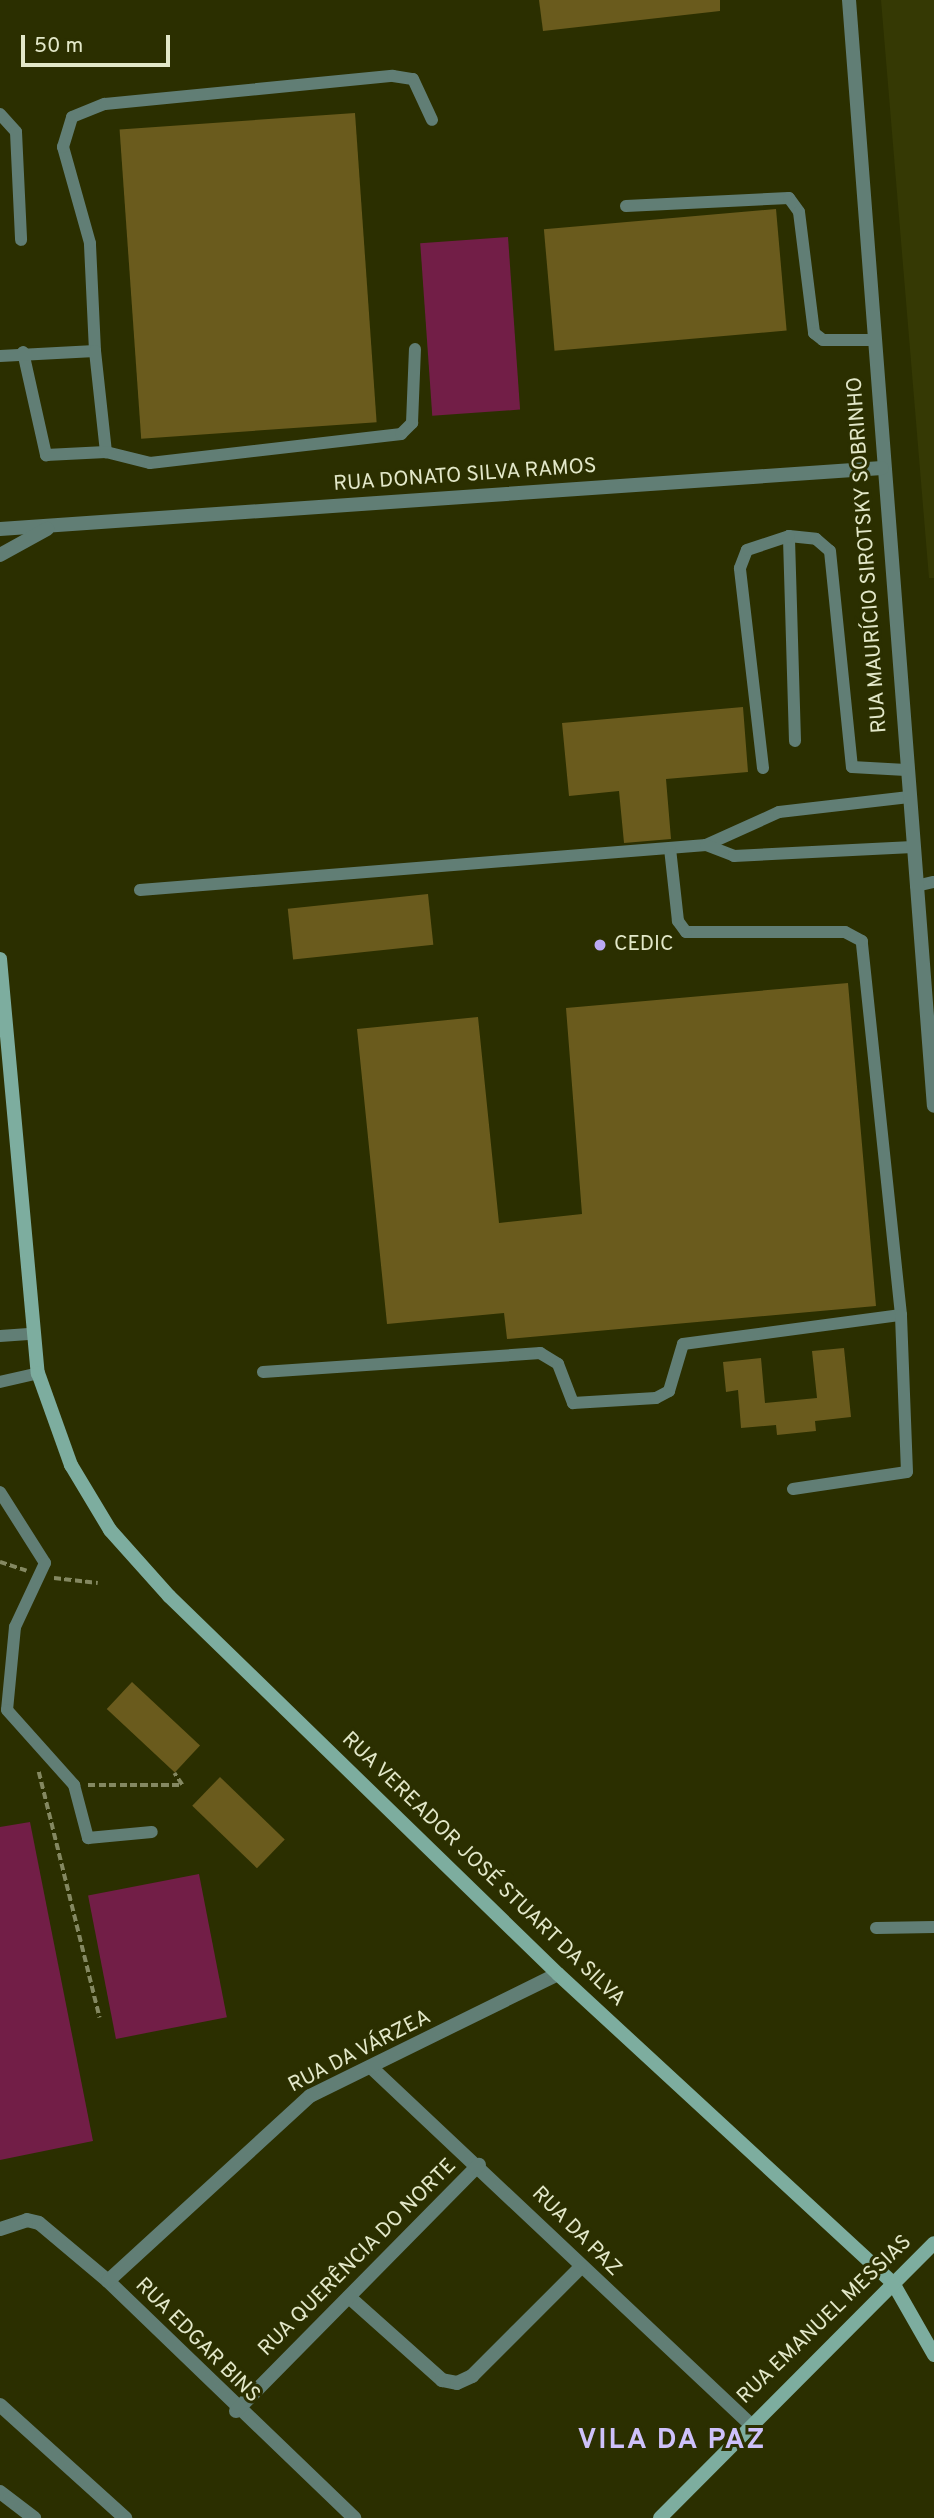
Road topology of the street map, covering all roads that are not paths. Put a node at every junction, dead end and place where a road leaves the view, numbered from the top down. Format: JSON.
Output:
{"nodes":[{"id":1,"x":849,"y":0,"type":"edge"},
{"id":2,"x":0,"y":114,"type":"edge"},
{"id":3,"x":432,"y":120,"type":"dead end"},
{"id":4,"x":626,"y":206,"type":"dead end"},
{"id":5,"x":21,"y":240,"type":"dead end"},
{"id":6,"x":873,"y":340,"type":"junction"},
{"id":7,"x":415,"y":349,"type":"dead end"},
{"id":8,"x":95,"y":351,"type":"junction"},
{"id":9,"x":23,"y":352,"type":"junction"},
{"id":10,"x":0,"y":356,"type":"edge"},
{"id":11,"x":106,"y":452,"type":"junction"},
{"id":12,"x":881,"y":468,"type":"junction"},
{"id":13,"x":51,"y":526,"type":"junction"},
{"id":14,"x":0,"y":529,"type":"edge"},
{"id":15,"x":789,"y":536,"type":"junction"},
{"id":16,"x":0,"y":555,"type":"edge"},
{"id":17,"x":795,"y":741,"type":"dead end"},
{"id":18,"x":763,"y":768,"type":"dead end"},
{"id":19,"x":906,"y":770,"type":"junction"},
{"id":20,"x":909,"y":797,"type":"junction"},
{"id":21,"x":706,"y":845,"type":"junction"},
{"id":22,"x":913,"y":847,"type":"junction"},
{"id":23,"x":670,"y":849,"type":"junction"},
{"id":24,"x":934,"y":882,"type":"edge"},
{"id":25,"x":916,"y":886,"type":"junction"},
{"id":26,"x":140,"y":890,"type":"dead end"},
{"id":27,"x":0,"y":959,"type":"edge"},
{"id":28,"x":2,"y":1014,"type":"edge"},
{"id":29,"x":934,"y":1106,"type":"edge"},
{"id":30,"x":901,"y":1315,"type":"junction"},
{"id":31,"x":32,"y":1334,"type":"junction"},
{"id":32,"x":0,"y":1336,"type":"edge"},
{"id":33,"x":263,"y":1372,"type":"dead end"},
{"id":34,"x":38,"y":1373,"type":"junction"},
{"id":35,"x":0,"y":1382,"type":"edge"},
{"id":36,"x":793,"y":1489,"type":"dead end"},
{"id":37,"x":0,"y":1492,"type":"edge"},
{"id":38,"x":152,"y":1832,"type":"dead end"},
{"id":39,"x":934,"y":1927,"type":"edge"},
{"id":40,"x":876,"y":1928,"type":"dead end"},
{"id":41,"x":558,"y":1974,"type":"junction"},
{"id":42,"x":374,"y":2070,"type":"junction"},
{"id":43,"x":479,"y":2165,"type":"junction"},
{"id":44,"x":0,"y":2229,"type":"edge"},
{"id":45,"x":934,"y":2243,"type":"edge"},
{"id":46,"x":580,"y":2268,"type":"junction"},
{"id":47,"x":108,"y":2281,"type":"junction"},
{"id":48,"x":893,"y":2283,"type":"junction"},
{"id":49,"x":349,"y":2297,"type":"junction"},
{"id":50,"x":934,"y":2355,"type":"edge"},
{"id":51,"x":0,"y":2405,"type":"edge"},
{"id":52,"x":236,"y":2411,"type":"junction"},
{"id":53,"x":749,"y":2423,"type":"junction"},
{"id":54,"x":0,"y":2492,"type":"edge"},
{"id":55,"x":34,"y":2518,"type":"edge"},
{"id":56,"x":125,"y":2518,"type":"edge"},
{"id":57,"x":354,"y":2518,"type":"edge"},
{"id":58,"x":660,"y":2518,"type":"edge"}],
"edges":[{"from":1,"to":6,"type":"street","name":"RUA MAURÍCIO SIROTSKY SOBRINHO"},
{"from":2,"to":5,"type":"lane"},
{"from":3,"to":8,"type":"lane"},
{"from":4,"to":6,"type":"lane"},
{"from":6,"to":12,"type":"street","name":"RUA MAURÍCIO SIROTSKY SOBRINHO"},
{"from":7,"to":11,"type":"lane"},
{"from":8,"to":9,"type":"lane"},
{"from":8,"to":11,"type":"lane"},
{"from":9,"to":10,"type":"lane"},
{"from":9,"to":11,"type":"lane"},
{"from":12,"to":13,"type":"street","name":"RUA DONATO SILVA RAMOS"},
{"from":12,"to":19,"type":"street","name":"RUA MAURÍCIO SIROTSKY SOBRINHO"},
{"from":13,"to":14,"type":"street","name":"RUA DONATO SILVA RAMOS"},
{"from":13,"to":16,"type":"street","name":"RUA DONATO SILVA RAMOS"},
{"from":15,"to":17,"type":"lane"},
{"from":15,"to":18,"type":"lane"},
{"from":15,"to":19,"type":"lane"},
{"from":19,"to":20,"type":"street","name":"RUA MAURÍCIO SIROTSKY SOBRINHO"},
{"from":20,"to":21,"type":"lane"},
{"from":20,"to":22,"type":"street","name":"RUA MAURÍCIO SIROTSKY SOBRINHO"},
{"from":21,"to":22,"type":"lane"},
{"from":21,"to":23,"type":"lane"},
{"from":22,"to":25,"type":"street","name":"RUA MAURÍCIO SIROTSKY SOBRINHO"},
{"from":23,"to":26,"type":"lane"},
{"from":23,"to":30,"type":"lane"},
{"from":24,"to":25,"type":"lane"},
{"from":25,"to":29,"type":"street","name":"RUA MAURÍCIO SIROTSKY SOBRINHO"},
{"from":27,"to":28,"type":"main road","name":"RUA VEREADOR JOSÉ STUART DA SILVA"},
{"from":28,"to":31,"type":"main road","name":"RUA VEREADOR JOSÉ STUART DA SILVA"},
{"from":30,"to":33,"type":"lane"},
{"from":30,"to":36,"type":"lane"},
{"from":31,"to":32,"type":"lane"},
{"from":31,"to":34,"type":"main road","name":"RUA VEREADOR JOSÉ STUART DA SILVA"},
{"from":34,"to":35,"type":"lane"},
{"from":34,"to":41,"type":"main road","name":"RUA VEREADOR JOSÉ STUART DA SILVA"},
{"from":37,"to":38,"type":"lane"},
{"from":39,"to":40,"type":"lane"},
{"from":41,"to":42,"type":"street","name":"RUA DA VÁRZEA"},
{"from":41,"to":48,"type":"main road","name":"RUA VEREADOR JOSÉ STUART DA SILVA"},
{"from":42,"to":43,"type":"street","name":"RUA DA PAZ"},
{"from":42,"to":47,"type":"street","name":"RUA DA VÁRZEA"},
{"from":43,"to":46,"type":"street","name":"RUA DA PAZ"},
{"from":43,"to":49,"type":"street","name":"RUA QUERÊNCIA DO NORTE"},
{"from":44,"to":47,"type":"street","name":"RUA EDGAR BINS"},
{"from":45,"to":48,"type":"main road","name":"RUA EMANUEL MESSIAS"},
{"from":46,"to":49,"type":"street"},
{"from":46,"to":53,"type":"street","name":"RUA DA PAZ"},
{"from":47,"to":52,"type":"street","name":"RUA EDGAR BINS"},
{"from":48,"to":50,"type":"main road","name":"RUA VEREADOR JOSÉ STUART DA SILVA"},
{"from":48,"to":53,"type":"main road","name":"RUA EMANUEL MESSIAS"},
{"from":49,"to":52,"type":"street","name":"RUA QUERÊNCIA DO NORTE"},
{"from":51,"to":56,"type":"street"},
{"from":52,"to":57,"type":"street","name":"RUA EDGAR BINS"},
{"from":53,"to":58,"type":"main road","name":"RUA EMANUEL MESSIAS"},
{"from":54,"to":55,"type":"street"}]}
